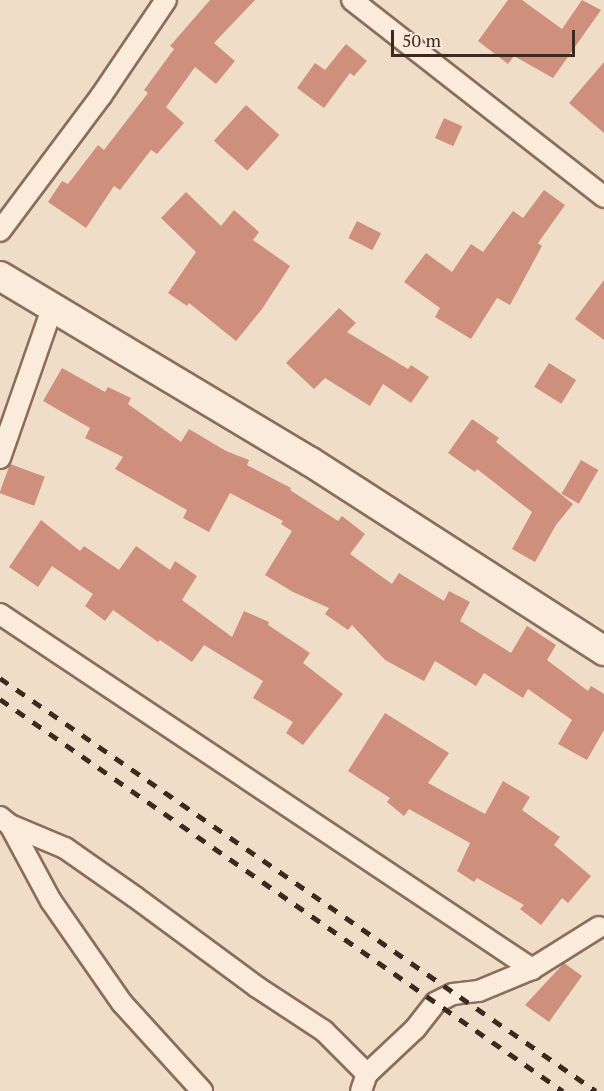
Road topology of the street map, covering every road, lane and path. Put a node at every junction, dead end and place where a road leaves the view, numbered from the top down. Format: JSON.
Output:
{"nodes":[{"id":1,"x":166,"y":0,"type":"edge"},
{"id":2,"x":352,"y":0,"type":"edge"},
{"id":3,"x":604,"y":197,"type":"edge"},
{"id":4,"x":0,"y":231,"type":"edge"},
{"id":5,"x":0,"y":276,"type":"edge"},
{"id":6,"x":52,"y":309,"type":"junction"},
{"id":7,"x":1,"y":449,"type":"edge"},
{"id":8,"x":0,"y":614,"type":"edge"},
{"id":9,"x":604,"y":651,"type":"edge"},
{"id":10,"x":5,"y":821,"type":"edge"},
{"id":11,"x":599,"y":927,"type":"dead end"},
{"id":12,"x":532,"y":969,"type":"junction"},
{"id":13,"x":364,"y":1083,"type":"edge"},
{"id":14,"x":202,"y":1091,"type":"edge"}],
"edges":[{"from":1,"to":4,"type":"street"},
{"from":2,"to":3,"type":"street"},
{"from":5,"to":6,"type":"street"},
{"from":6,"to":7,"type":"street"},
{"from":6,"to":9,"type":"street"},
{"from":8,"to":12,"type":"street"},
{"from":10,"to":13,"type":"street"},
{"from":10,"to":14,"type":"street"},
{"from":11,"to":12,"type":"street"},
{"from":12,"to":13,"type":"street"}]}
